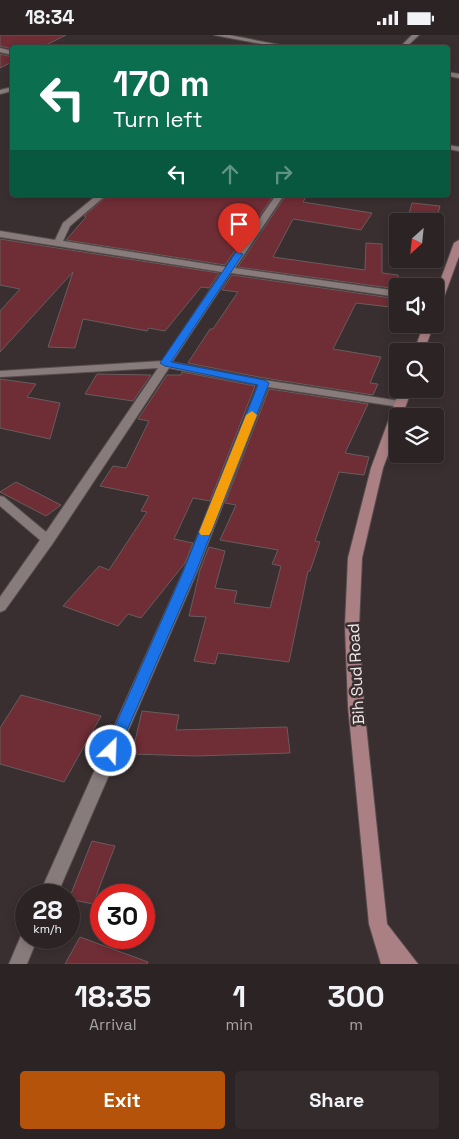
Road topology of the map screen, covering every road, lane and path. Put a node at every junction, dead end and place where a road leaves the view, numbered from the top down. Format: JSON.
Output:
{"nodes":[{"id":1,"x":216,"y":35,"type":"edge"},
{"id":2,"x":416,"y":35,"type":"edge"},
{"id":3,"x":242,"y":40,"type":"junction"},
{"id":4,"x":233,"y":45,"type":"edge"},
{"id":5,"x":274,"y":45,"type":"edge"},
{"id":6,"x":405,"y":45,"type":"edge"},
{"id":7,"x":100,"y":197,"type":"edge"},
{"id":8,"x":279,"y":197,"type":"edge"},
{"id":9,"x":0,"y":234,"type":"edge"},
{"id":10,"x":58,"y":243,"type":"junction"},
{"id":11,"x":459,"y":243,"type":"edge"},
{"id":12,"x":228,"y":271,"type":"junction"},
{"id":13,"x":444,"y":281,"type":"edge"},
{"id":14,"x":389,"y":293,"type":"edge"},
{"id":15,"x":165,"y":363,"type":"junction"},
{"id":16,"x":0,"y":374,"type":"edge"},
{"id":17,"x":264,"y":383,"type":"junction"},
{"id":18,"x":402,"y":398,"type":"edge"},
{"id":19,"x":400,"y":404,"type":"junction"},
{"id":20,"x":0,"y":500,"type":"edge"},
{"id":21,"x":48,"y":540,"type":"junction"},
{"id":22,"x":0,"y":607,"type":"edge"},
{"id":23,"x":53,"y":884,"type":"edge"},
{"id":24,"x":378,"y":924,"type":"junction"},
{"id":25,"x":24,"y":949,"type":"edge"},
{"id":26,"x":18,"y":964,"type":"edge"},
{"id":27,"x":390,"y":964,"type":"edge"},
{"id":28,"x":409,"y":964,"type":"edge"}],
"edges":[{"from":1,"to":3,"type":"street"},
{"from":2,"to":6,"type":"street"},
{"from":3,"to":4,"type":"street"},
{"from":3,"to":5,"type":"street"},
{"from":7,"to":10,"type":"street"},
{"from":8,"to":12,"type":"street"},
{"from":9,"to":10,"type":"street"},
{"from":10,"to":12,"type":"street"},
{"from":11,"to":13,"type":"main road"},
{"from":12,"to":14,"type":"street"},
{"from":12,"to":15,"type":"street"},
{"from":15,"to":16,"type":"street"},
{"from":15,"to":17,"type":"street"},
{"from":15,"to":21,"type":"street"},
{"from":17,"to":19,"type":"street"},
{"from":17,"to":23,"type":"street"},
{"from":18,"to":19,"type":"main road","name":"Bih Sud Road"},
{"from":19,"to":24,"type":"main road","name":"Bih Sud Road"},
{"from":20,"to":21,"type":"street"},
{"from":21,"to":22,"type":"street"},
{"from":24,"to":27,"type":"main road","name":"Bih Sud Road"},
{"from":24,"to":28,"type":"main road"},
{"from":25,"to":26,"type":"street"}]}
